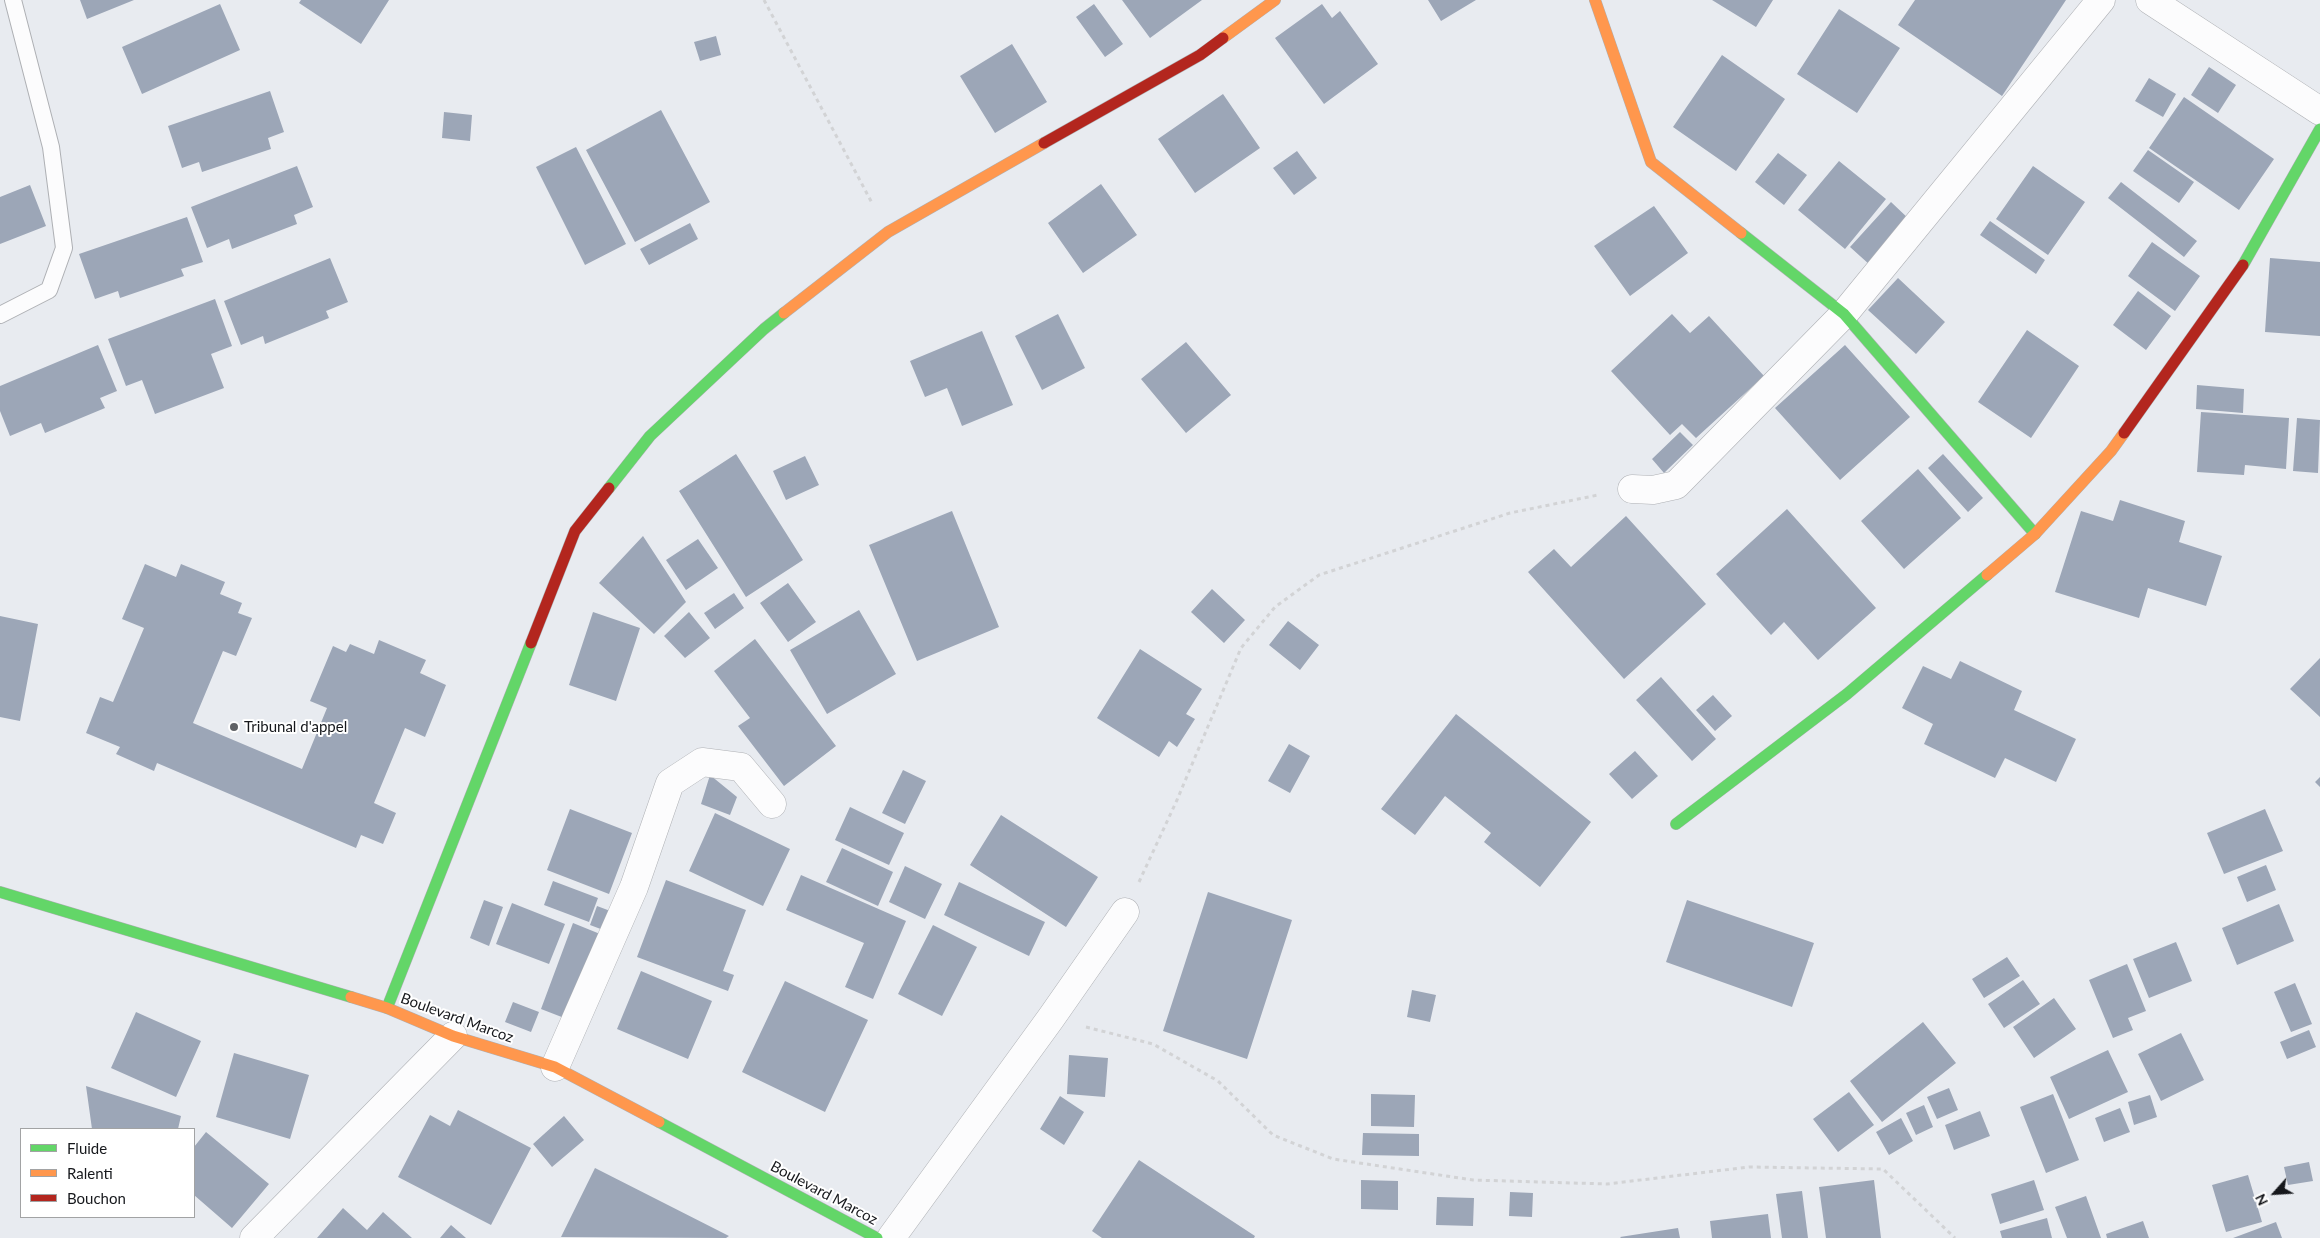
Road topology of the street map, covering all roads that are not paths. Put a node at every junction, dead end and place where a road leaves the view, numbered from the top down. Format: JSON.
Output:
{"nodes":[{"id":1,"x":13,"y":0,"type":"edge"},
{"id":2,"x":1275,"y":0,"type":"edge"},
{"id":3,"x":1595,"y":0,"type":"edge"},
{"id":4,"x":2100,"y":0,"type":"edge"},
{"id":5,"x":2150,"y":0,"type":"edge"},
{"id":6,"x":2320,"y":111,"type":"edge"},
{"id":7,"x":2320,"y":129,"type":"edge"},
{"id":8,"x":1844,"y":314,"type":"junction"},
{"id":9,"x":0,"y":315,"type":"edge"},
{"id":10,"x":1632,"y":489,"type":"road end"},
{"id":11,"x":2035,"y":534,"type":"junction"},
{"id":12,"x":772,"y":804,"type":"dead end"},
{"id":13,"x":1676,"y":824,"type":"dead end"},
{"id":14,"x":0,"y":892,"type":"edge"},
{"id":15,"x":1125,"y":912,"type":"road end"},
{"id":16,"x":387,"y":1008,"type":"junction"},
{"id":17,"x":453,"y":1036,"type":"junction"},
{"id":18,"x":555,"y":1068,"type":"junction"},
{"id":19,"x":254,"y":1238,"type":"edge"},
{"id":20,"x":877,"y":1238,"type":"edge"},
{"id":21,"x":891,"y":1238,"type":"edge"}],
"edges":[{"from":1,"to":9,"type":"lane"},
{"from":2,"to":16,"type":"street"},
{"from":3,"to":8,"type":"street"},
{"from":4,"to":8,"type":"street"},
{"from":5,"to":6,"type":"street"},
{"from":7,"to":11,"type":"street"},
{"from":8,"to":10,"type":"street"},
{"from":8,"to":11,"type":"street"},
{"from":11,"to":13,"type":"street"},
{"from":12,"to":18,"type":"street"},
{"from":14,"to":16,"type":"street","name":"Boulevard Marcoz"},
{"from":15,"to":21,"type":"street"},
{"from":16,"to":17,"type":"street","name":"Boulevard Marcoz"},
{"from":17,"to":18,"type":"street","name":"Boulevard Marcoz"},
{"from":17,"to":19,"type":"street"},
{"from":18,"to":20,"type":"street","name":"Boulevard Marcoz"}]}
